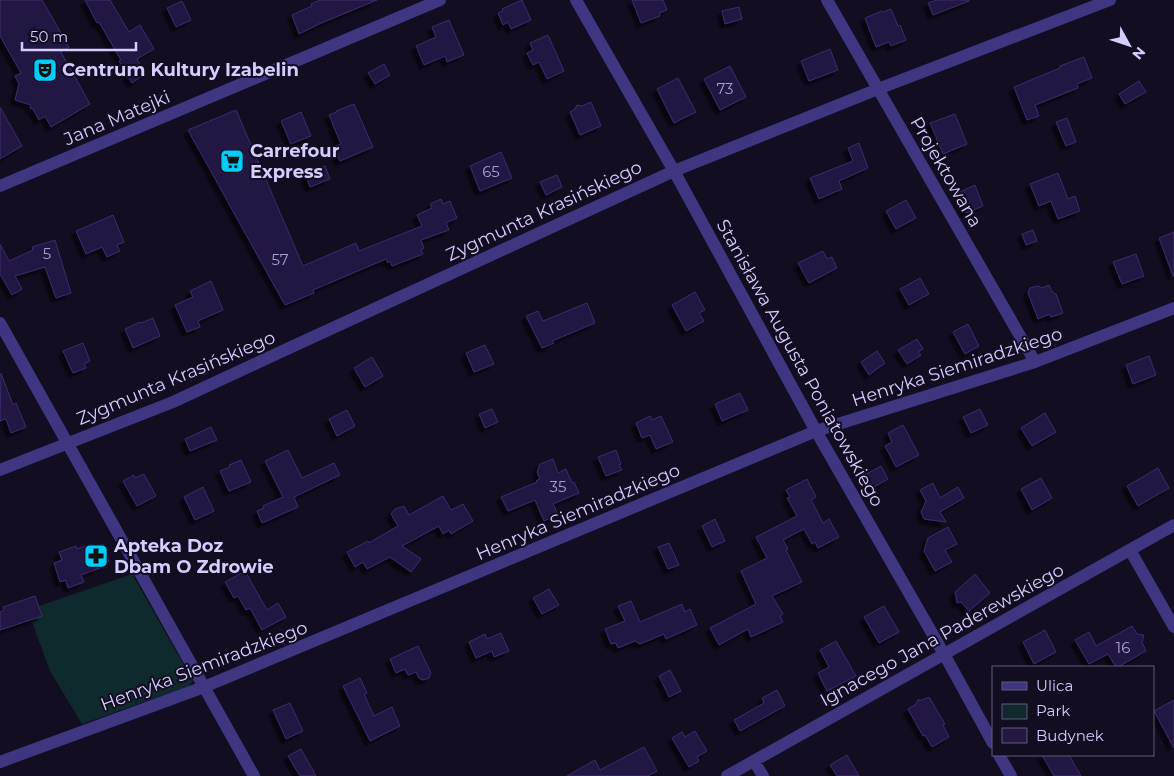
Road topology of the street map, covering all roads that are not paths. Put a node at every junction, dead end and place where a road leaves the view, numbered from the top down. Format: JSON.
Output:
{"nodes":[{"id":1,"x":440,"y":0,"type":"edge"},
{"id":2,"x":576,"y":0,"type":"edge"},
{"id":3,"x":827,"y":0,"type":"edge"},
{"id":4,"x":1110,"y":0,"type":"edge"},
{"id":5,"x":878,"y":89,"type":"junction"},
{"id":6,"x":674,"y":171,"type":"junction"},
{"id":7,"x":0,"y":186,"type":"edge"},
{"id":8,"x":1174,"y":308,"type":"edge"},
{"id":9,"x":0,"y":323,"type":"edge"},
{"id":10,"x":1035,"y":362,"type":"junction"},
{"id":11,"x":816,"y":431,"type":"junction"},
{"id":12,"x":68,"y":444,"type":"junction"},
{"id":13,"x":0,"y":470,"type":"edge"},
{"id":14,"x":1174,"y":525,"type":"edge"},
{"id":15,"x":1130,"y":550,"type":"junction"},
{"id":16,"x":1174,"y":627,"type":"edge"},
{"id":17,"x":944,"y":654,"type":"junction"},
{"id":18,"x":204,"y":687,"type":"junction"},
{"id":19,"x":992,"y":741,"type":"edge"},
{"id":20,"x":1000,"y":756,"type":"edge"},
{"id":21,"x":754,"y":760,"type":"junction"},
{"id":22,"x":0,"y":762,"type":"edge"},
{"id":23,"x":254,"y":776,"type":"edge"},
{"id":24,"x":727,"y":776,"type":"edge"},
{"id":25,"x":763,"y":776,"type":"edge"},
{"id":26,"x":1011,"y":776,"type":"edge"}],
"edges":[{"from":1,"to":7,"type":"street","name":"Jana Matejki"},
{"from":2,"to":6,"type":"street","name":"Stanisława Augusta Poniatowskiego"},
{"from":3,"to":5,"type":"street","name":"Projektowana"},
{"from":4,"to":5,"type":"street","name":"Zygmunta Krasińskiego"},
{"from":5,"to":6,"type":"street","name":"Zygmunta Krasińskiego"},
{"from":5,"to":10,"type":"street","name":"Projektowana"},
{"from":6,"to":11,"type":"street","name":"Stanisława Augusta Poniatowskiego"},
{"from":6,"to":12,"type":"street","name":"Zygmunta Krasińskiego"},
{"from":8,"to":10,"type":"street","name":"Henryka Siemiradzkiego"},
{"from":9,"to":12,"type":"street"},
{"from":10,"to":11,"type":"street","name":"Henryka Siemiradzkiego"},
{"from":11,"to":17,"type":"street","name":"Stanisława Augusta Poniatowskiego"},
{"from":11,"to":18,"type":"street","name":"Henryka Siemiradzkiego"},
{"from":12,"to":13,"type":"street","name":"Zygmunta Krasińskiego"},
{"from":12,"to":18,"type":"street"},
{"from":14,"to":15,"type":"street","name":"Ignacego Jana Paderewskiego"},
{"from":15,"to":16,"type":"street"},
{"from":15,"to":17,"type":"street","name":"Ignacego Jana Paderewskiego"},
{"from":17,"to":19,"type":"street","name":"Stanisława Augusta Poniatowskiego"},
{"from":17,"to":21,"type":"street","name":"Ignacego Jana Paderewskiego"},
{"from":18,"to":22,"type":"street","name":"Henryka Siemiradzkiego"},
{"from":18,"to":23,"type":"street"},
{"from":20,"to":26,"type":"street"},
{"from":21,"to":24,"type":"street","name":"Ignacego Jana Paderewskiego"},
{"from":21,"to":25,"type":"street"}]}
